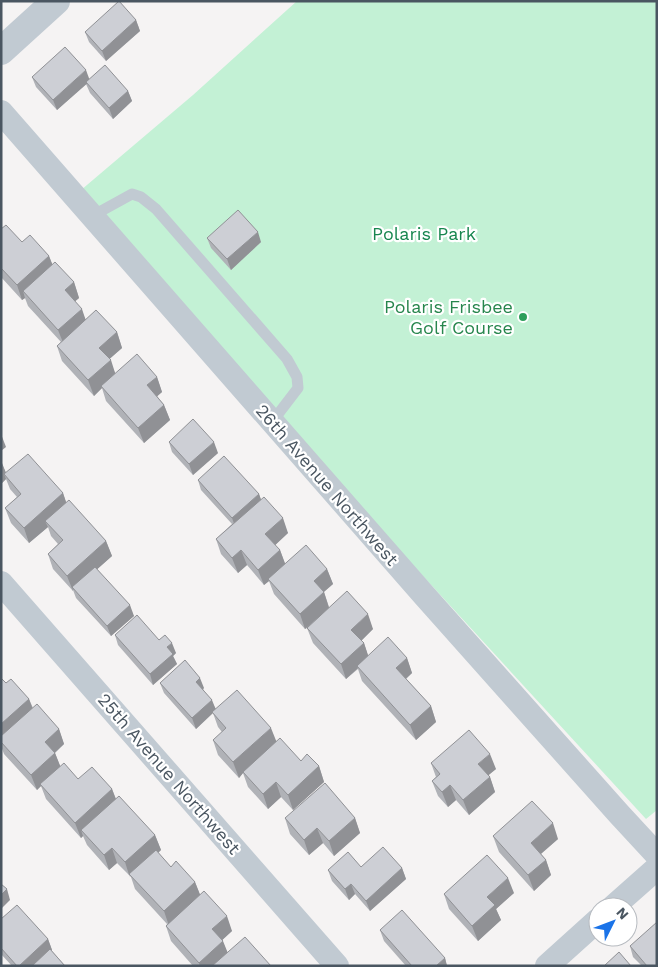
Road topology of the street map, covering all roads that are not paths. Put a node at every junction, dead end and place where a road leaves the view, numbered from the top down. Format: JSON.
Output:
{"nodes":[{"id":1,"x":56,"y":1,"type":"edge"},
{"id":2,"x":1,"y":51,"type":"edge"},
{"id":3,"x":1,"y":112,"type":"edge"},
{"id":4,"x":92,"y":216,"type":"junction"},
{"id":5,"x":272,"y":422,"type":"junction"},
{"id":6,"x":1,"y":583,"type":"edge"},
{"id":7,"x":657,"y":855,"type":"edge"},
{"id":8,"x":657,"y":868,"type":"edge"},
{"id":9,"x":624,"y":897,"type":"edge"},
{"id":10,"x":588,"y":929,"type":"edge"},
{"id":11,"x":337,"y":966,"type":"edge"},
{"id":12,"x":547,"y":966,"type":"edge"}],
"edges":[{"from":1,"to":2,"type":"street"},
{"from":3,"to":4,"type":"street","name":"26th Avenue Northwest"},
{"from":4,"to":5,"type":"street","name":"26th Avenue Northwest"},
{"from":4,"to":5,"type":"lane"},
{"from":5,"to":7,"type":"street","name":"26th Avenue Northwest"},
{"from":6,"to":11,"type":"street","name":"25th Avenue Northwest"},
{"from":8,"to":9,"type":"street"},
{"from":10,"to":12,"type":"street"}]}
